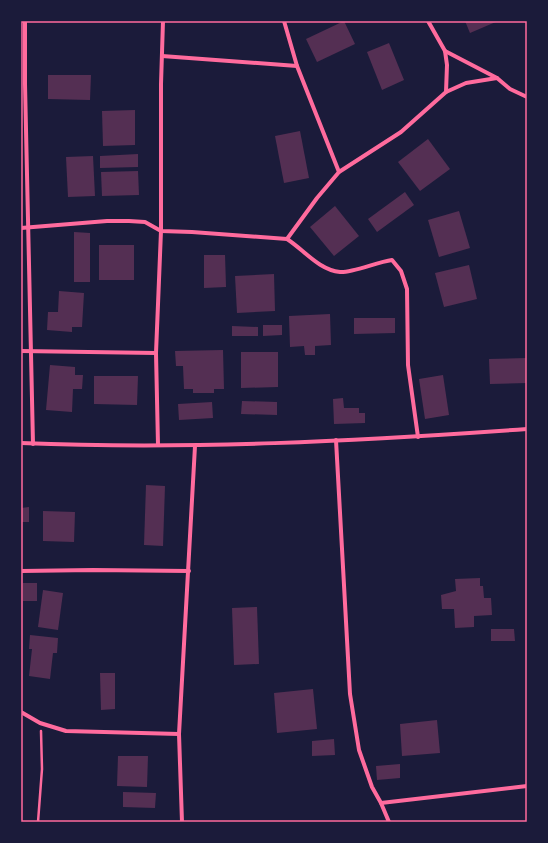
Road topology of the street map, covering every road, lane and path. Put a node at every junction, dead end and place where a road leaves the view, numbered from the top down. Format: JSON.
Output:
{"nodes":[{"id":1,"x":25,"y":21,"type":"edge"},
{"id":2,"x":163,"y":21,"type":"edge"},
{"id":3,"x":284,"y":21,"type":"edge"},
{"id":4,"x":428,"y":21,"type":"edge"},
{"id":5,"x":445,"y":51,"type":"junction"},
{"id":6,"x":162,"y":56,"type":"junction"},
{"id":7,"x":297,"y":66,"type":"junction"},
{"id":8,"x":496,"y":78,"type":"junction"},
{"id":9,"x":23,"y":84,"type":"edge"},
{"id":10,"x":446,"y":92,"type":"junction"},
{"id":11,"x":527,"y":97,"type":"edge"},
{"id":12,"x":339,"y":172,"type":"junction"},
{"id":13,"x":28,"y":227,"type":"junction"},
{"id":14,"x":21,"y":228,"type":"edge"},
{"id":15,"x":161,"y":231,"type":"junction"},
{"id":16,"x":287,"y":239,"type":"junction"},
{"id":17,"x":21,"y":351,"type":"edge"},
{"id":18,"x":30,"y":351,"type":"junction"},
{"id":19,"x":156,"y":353,"type":"junction"},
{"id":20,"x":527,"y":429,"type":"edge"},
{"id":21,"x":418,"y":437,"type":"junction"},
{"id":22,"x":336,"y":440,"type":"junction"},
{"id":23,"x":21,"y":443,"type":"edge"},
{"id":24,"x":33,"y":444,"type":"junction"},
{"id":25,"x":158,"y":445,"type":"junction"},
{"id":26,"x":195,"y":446,"type":"junction"},
{"id":27,"x":21,"y":571,"type":"edge"},
{"id":28,"x":189,"y":571,"type":"junction"},
{"id":29,"x":21,"y":712,"type":"edge"},
{"id":30,"x":40,"y":723,"type":"junction"},
{"id":31,"x":179,"y":734,"type":"junction"},
{"id":32,"x":527,"y":786,"type":"edge"},
{"id":33,"x":381,"y":803,"type":"junction"},
{"id":34,"x":38,"y":822,"type":"edge"},
{"id":35,"x":182,"y":822,"type":"edge"},
{"id":36,"x":389,"y":822,"type":"edge"}],
"edges":[{"from":1,"to":9,"type":"street"},
{"from":2,"to":6,"type":"street"},
{"from":3,"to":7,"type":"street"},
{"from":4,"to":5,"type":"street"},
{"from":5,"to":8,"type":"street"},
{"from":5,"to":10,"type":"street"},
{"from":6,"to":7,"type":"street"},
{"from":6,"to":15,"type":"street"},
{"from":7,"to":12,"type":"street"},
{"from":8,"to":10,"type":"street"},
{"from":8,"to":11,"type":"street"},
{"from":9,"to":13,"type":"street"},
{"from":10,"to":12,"type":"street"},
{"from":12,"to":16,"type":"street"},
{"from":13,"to":14,"type":"street"},
{"from":13,"to":15,"type":"street"},
{"from":13,"to":18,"type":"street"},
{"from":15,"to":16,"type":"street"},
{"from":15,"to":19,"type":"street"},
{"from":16,"to":21,"type":"street"},
{"from":17,"to":18,"type":"street"},
{"from":18,"to":19,"type":"street"},
{"from":18,"to":24,"type":"street"},
{"from":19,"to":25,"type":"street"},
{"from":20,"to":21,"type":"street"},
{"from":21,"to":22,"type":"street"},
{"from":22,"to":26,"type":"street"},
{"from":22,"to":33,"type":"street"},
{"from":23,"to":24,"type":"street"},
{"from":24,"to":25,"type":"street"},
{"from":25,"to":26,"type":"street"},
{"from":26,"to":28,"type":"street"},
{"from":27,"to":28,"type":"street"},
{"from":28,"to":31,"type":"street"},
{"from":29,"to":30,"type":"street"},
{"from":30,"to":31,"type":"street"},
{"from":30,"to":34,"type":"path"},
{"from":31,"to":35,"type":"street"},
{"from":32,"to":33,"type":"street"},
{"from":33,"to":36,"type":"street"}]}
